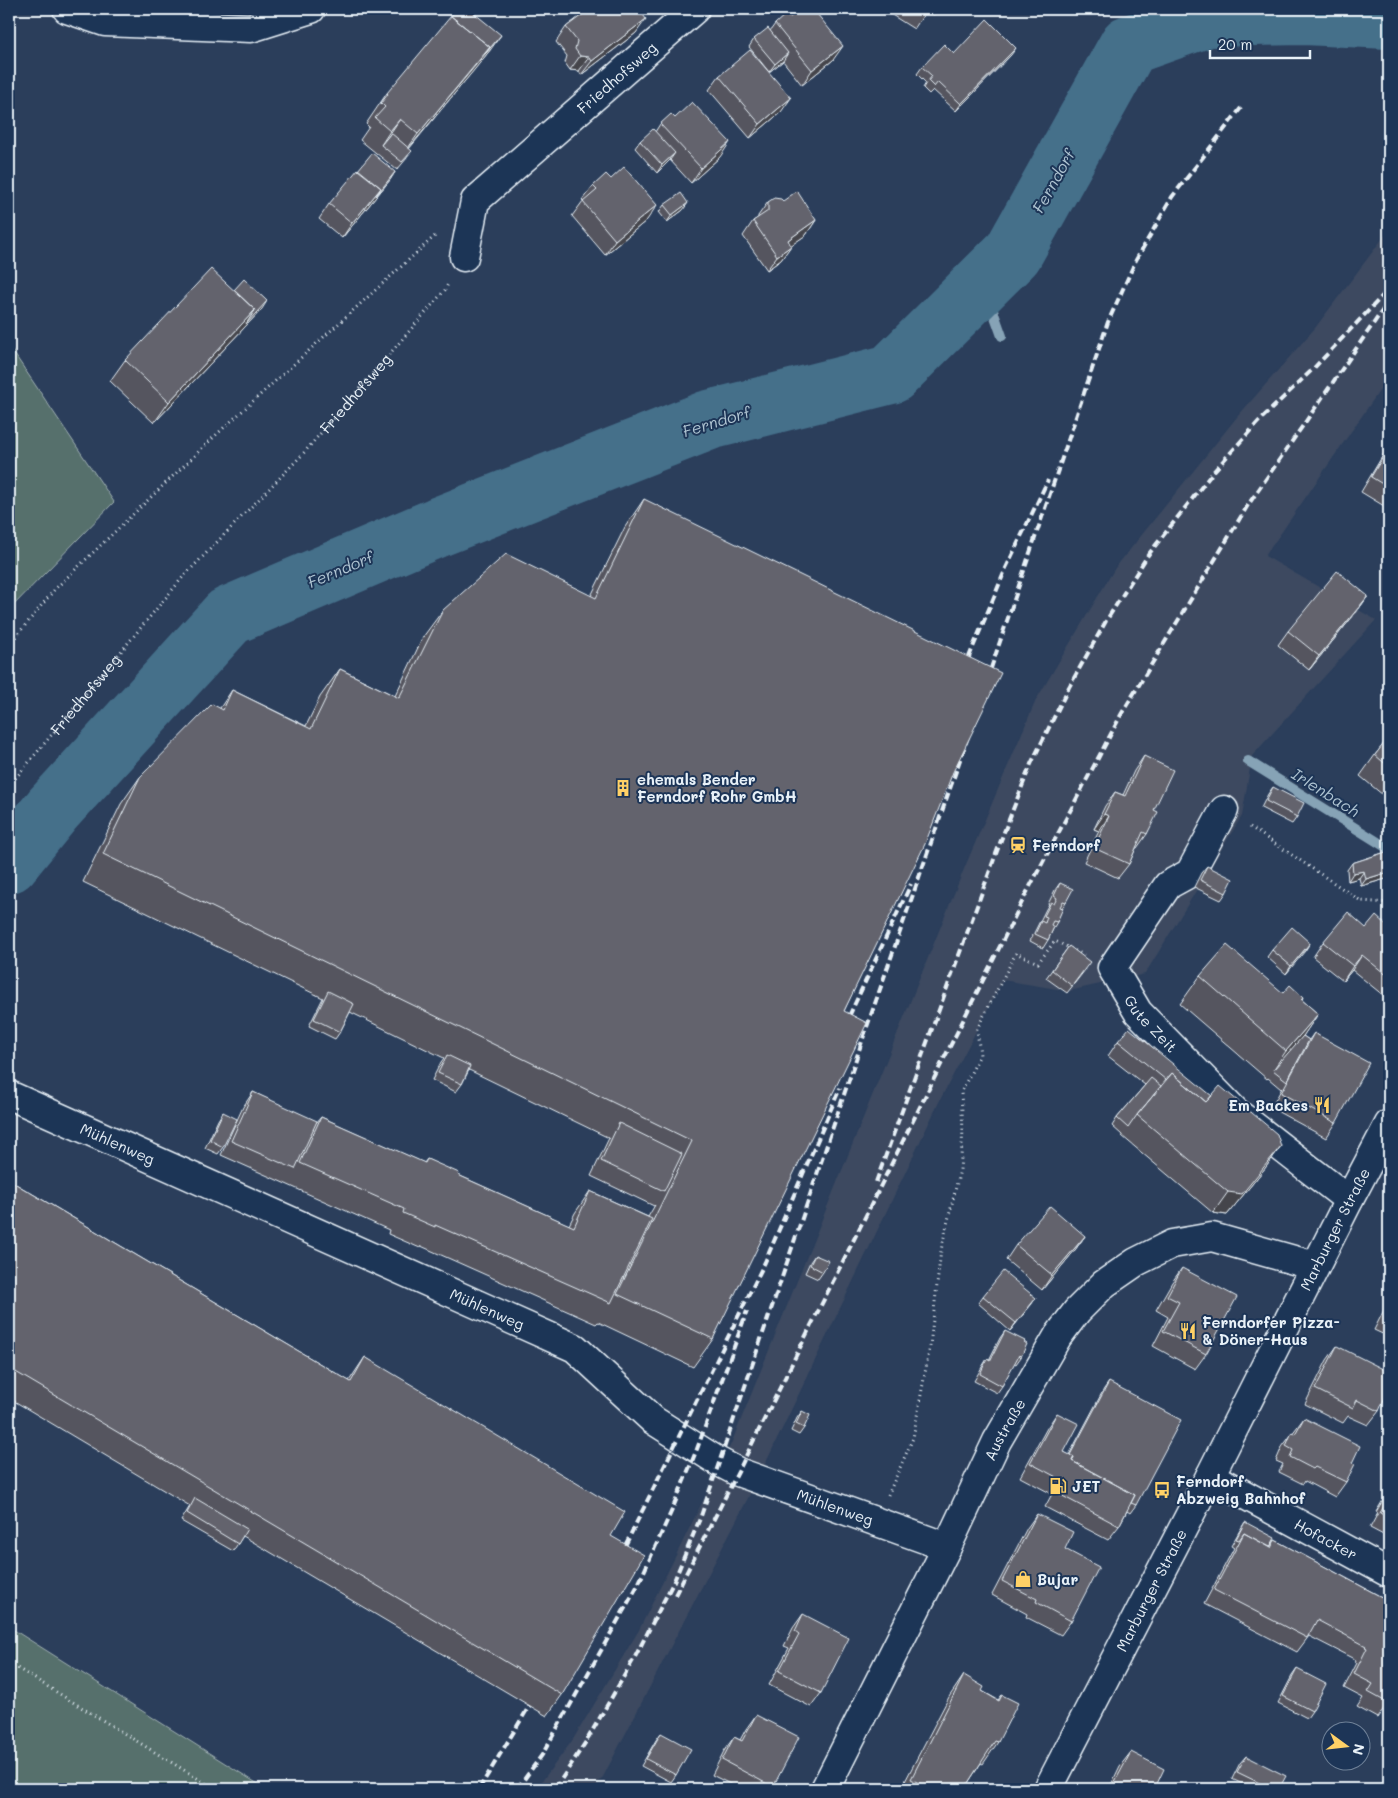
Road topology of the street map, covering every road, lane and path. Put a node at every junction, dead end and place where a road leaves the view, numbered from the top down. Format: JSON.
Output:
{"nodes":[{"id":1,"x":67,"y":9,"type":"edge"},
{"id":2,"x":312,"y":9,"type":"edge"},
{"id":3,"x":695,"y":9,"type":"edge"},
{"id":4,"x":475,"y":201,"type":"junction"},
{"id":5,"x":464,"y":257,"type":"joint"},
{"id":6,"x":9,"y":645,"type":"edge"},
{"id":7,"x":9,"y":786,"type":"edge"},
{"id":8,"x":1224,"y":810,"type":"joint"},
{"id":9,"x":1389,"y":902,"type":"edge"},
{"id":10,"x":1112,"y":968,"type":"junction"},
{"id":11,"x":9,"y":1095,"type":"edge"},
{"id":12,"x":1389,"y":1124,"type":"edge"},
{"id":13,"x":1349,"y":1200,"type":"junction"},
{"id":14,"x":1315,"y":1266,"type":"junction"},
{"id":15,"x":1210,"y":1476,"type":"junction"},
{"id":16,"x":876,"y":1522,"type":"junction"},
{"id":17,"x":947,"y":1547,"type":"junction"},
{"id":18,"x":1389,"y":1573,"type":"edge"},
{"id":19,"x":9,"y":1663,"type":"edge"},
{"id":20,"x":215,"y":1789,"type":"edge"},
{"id":21,"x":825,"y":1789,"type":"edge"},
{"id":22,"x":1048,"y":1789,"type":"edge"}],
"edges":[{"from":1,"to":2,"type":"street"},
{"from":3,"to":4,"type":"street","name":"Friedhofsweg"},
{"from":4,"to":5,"type":"street"},
{"from":4,"to":6,"type":"path"},
{"from":5,"to":7,"type":"path","name":"Friedhofsweg"},
{"from":8,"to":9,"type":"path"},
{"from":8,"to":10,"type":"street"},
{"from":10,"to":13,"type":"street","name":"Gute Zeit"},
{"from":10,"to":16,"type":"path"},
{"from":11,"to":16,"type":"street","name":"Mühlenweg"},
{"from":12,"to":13,"type":"street","name":"Marburger Straße"},
{"from":13,"to":14,"type":"street","name":"Marburger Straße"},
{"from":14,"to":15,"type":"street","name":"Marburger Straße"},
{"from":14,"to":17,"type":"street","name":"Austraße"},
{"from":15,"to":18,"type":"street","name":"Hofacker"},
{"from":15,"to":22,"type":"street","name":"Marburger Straße"},
{"from":16,"to":17,"type":"street","name":"Mühlenweg"},
{"from":17,"to":21,"type":"street","name":"Austraße"},
{"from":19,"to":20,"type":"path"}]}
